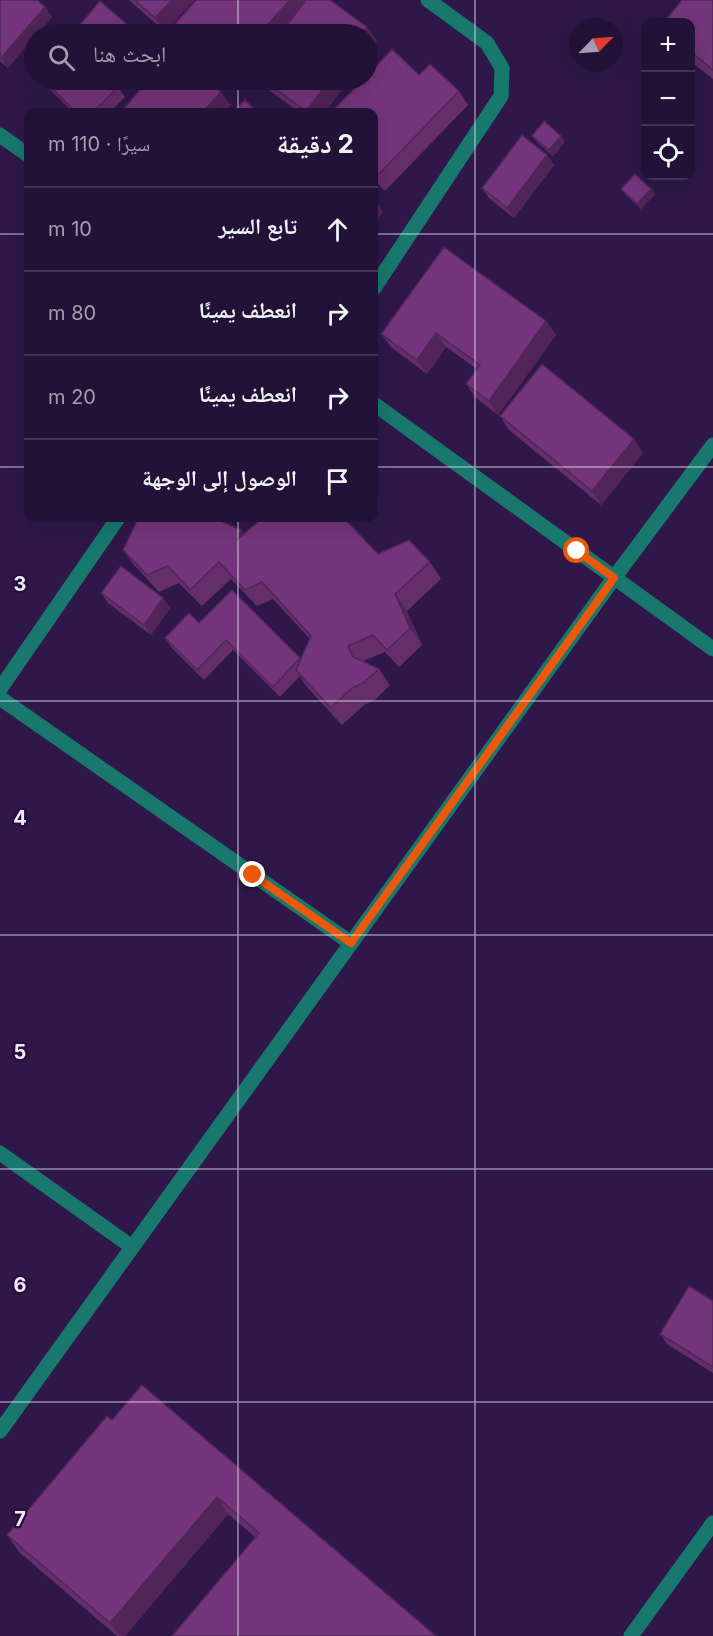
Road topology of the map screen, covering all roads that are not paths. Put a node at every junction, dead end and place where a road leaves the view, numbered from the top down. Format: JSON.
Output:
{"nodes":[{"id":1,"x":428,"y":0,"type":"edge"},
{"id":2,"x":0,"y":135,"type":"edge"},
{"id":3,"x":24,"y":152,"type":"edge"},
{"id":4,"x":378,"y":282,"type":"edge"},
{"id":5,"x":378,"y":407,"type":"edge"},
{"id":6,"x":713,"y":445,"type":"edge"},
{"id":7,"x":114,"y":522,"type":"edge"},
{"id":8,"x":614,"y":578,"type":"junction"},
{"id":9,"x":713,"y":649,"type":"edge"},
{"id":10,"x":0,"y":689,"type":"edge"},
{"id":11,"x":0,"y":698,"type":"edge"},
{"id":12,"x":351,"y":943,"type":"junction"},
{"id":13,"x":0,"y":1153,"type":"edge"},
{"id":14,"x":132,"y":1247,"type":"junction"},
{"id":15,"x":0,"y":1431,"type":"edge"},
{"id":16,"x":713,"y":1523,"type":"edge"},
{"id":17,"x":631,"y":1636,"type":"edge"}],
"edges":[{"from":1,"to":4,"type":"street"},
{"from":2,"to":3,"type":"street"},
{"from":5,"to":8,"type":"street"},
{"from":6,"to":8,"type":"street"},
{"from":7,"to":10,"type":"street"},
{"from":8,"to":9,"type":"street"},
{"from":8,"to":12,"type":"street"},
{"from":11,"to":12,"type":"street"},
{"from":12,"to":14,"type":"street"},
{"from":13,"to":14,"type":"street"},
{"from":14,"to":15,"type":"street"},
{"from":16,"to":17,"type":"street"}]}
